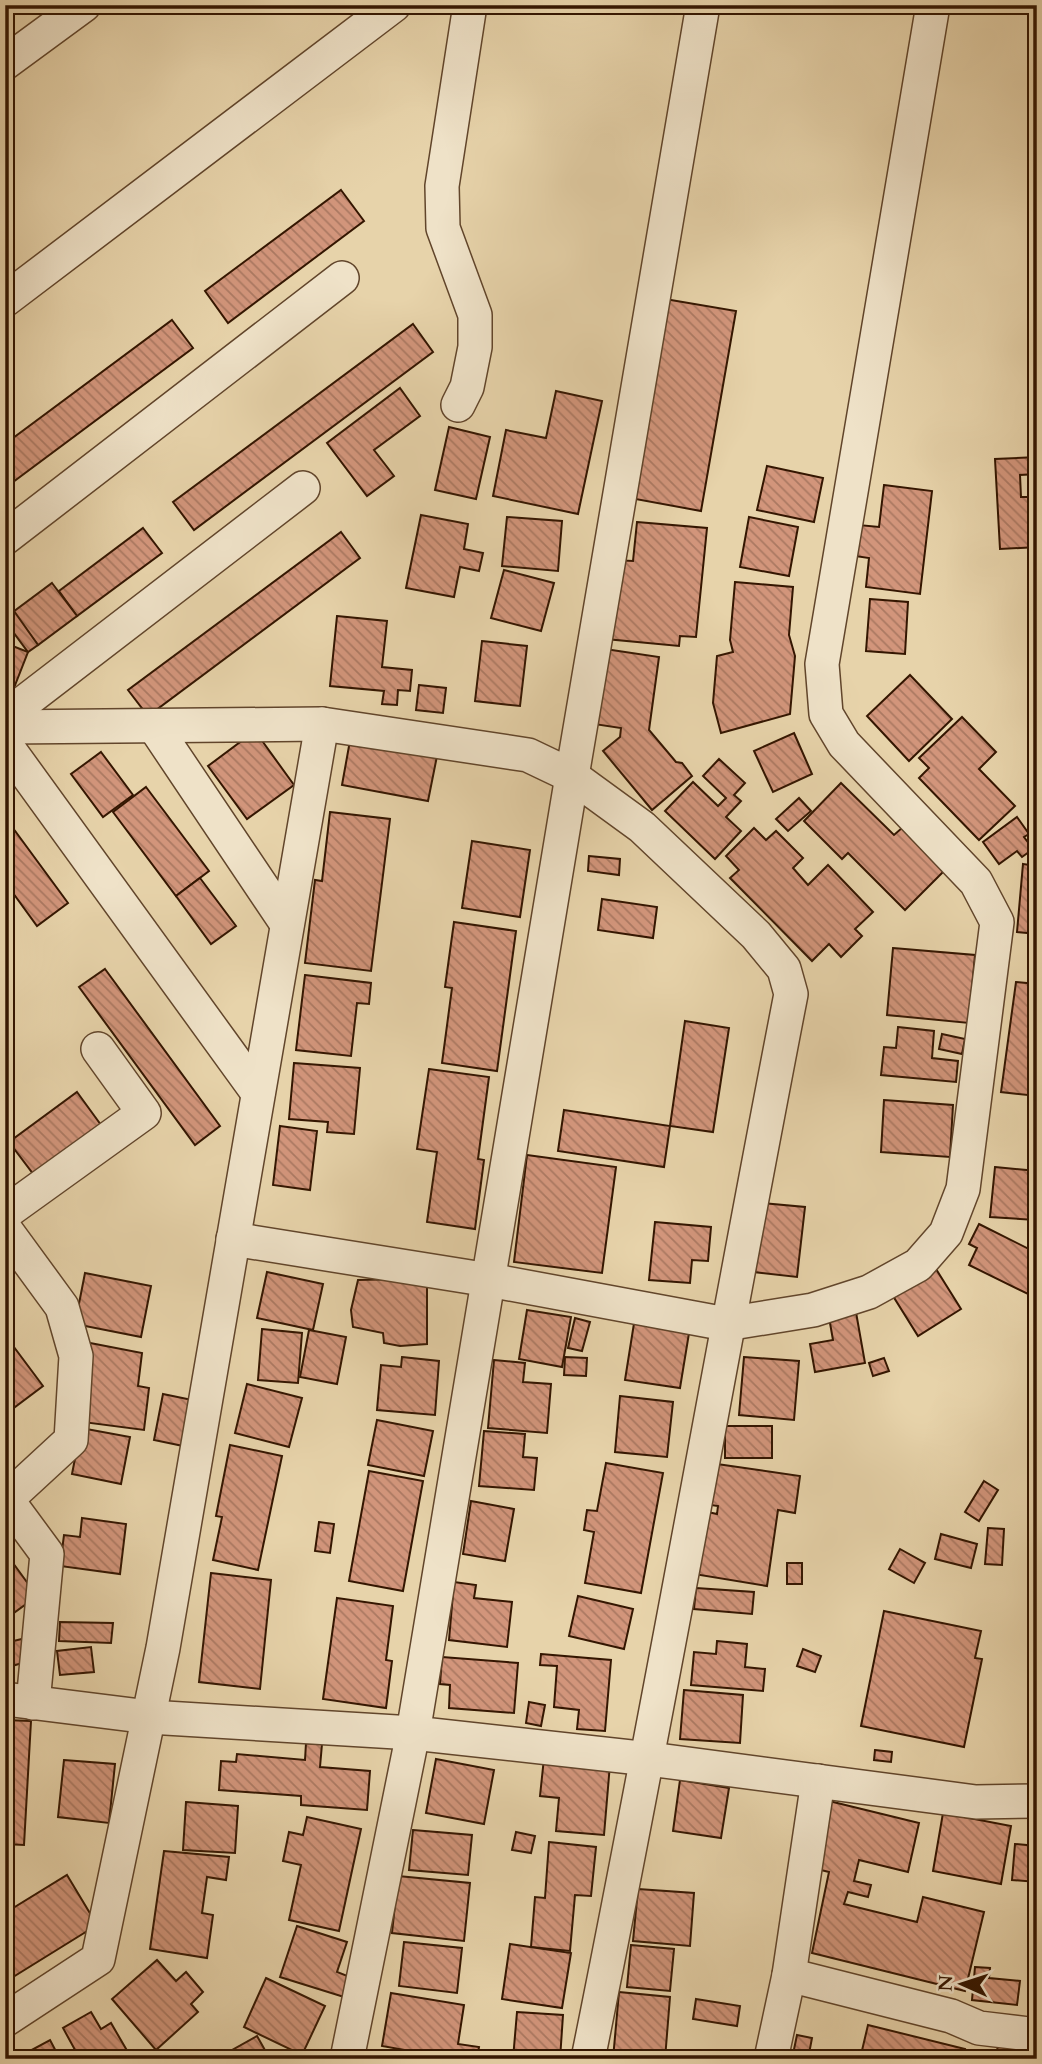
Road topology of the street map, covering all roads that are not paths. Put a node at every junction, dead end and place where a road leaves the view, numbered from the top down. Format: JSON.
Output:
{"nodes":[{"id":1,"x":84,"y":5,"type":"edge"},
{"id":2,"x":394,"y":5,"type":"edge"},
{"id":3,"x":470,"y":5,"type":"edge"},
{"id":4,"x":703,"y":5,"type":"edge"},
{"id":5,"x":933,"y":5,"type":"edge"},
{"id":6,"x":5,"y":64,"type":"edge"},
{"id":7,"x":342,"y":278,"type":"dead end"},
{"id":8,"x":5,"y":300,"type":"edge"},
{"id":9,"x":458,"y":405,"type":"dead end"},
{"id":10,"x":303,"y":488,"type":"dead end"},
{"id":11,"x":5,"y":538,"type":"edge"},
{"id":12,"x":5,"y":717,"type":"edge"},
{"id":13,"x":322,"y":724,"type":"junction"},
{"id":14,"x":153,"y":726,"type":"junction"},
{"id":15,"x":5,"y":727,"type":"edge"},
{"id":16,"x":5,"y":744,"type":"edge"},
{"id":17,"x":572,"y":776,"type":"junction"},
{"id":18,"x":288,"y":925,"type":"junction"},
{"id":19,"x":98,"y":1049,"type":"dead end"},
{"id":20,"x":258,"y":1093,"type":"junction"},
{"id":21,"x":5,"y":1213,"type":"edge"},
{"id":22,"x":5,"y":1229,"type":"edge"},
{"id":23,"x":233,"y":1239,"type":"junction"},
{"id":24,"x":489,"y":1280,"type":"junction"},
{"id":25,"x":726,"y":1324,"type":"junction"},
{"id":26,"x":6,"y":1498,"type":"edge"},
{"id":27,"x":19,"y":1701,"type":"edge"},
{"id":28,"x":149,"y":1717,"type":"junction"},
{"id":29,"x":413,"y":1733,"type":"junction"},
{"id":30,"x":649,"y":1759,"type":"junction"},
{"id":31,"x":818,"y":1782,"type":"junction"},
{"id":32,"x":1037,"y":1801,"type":"edge"},
{"id":33,"x":789,"y":1975,"type":"junction"},
{"id":34,"x":5,"y":2020,"type":"edge"},
{"id":35,"x":1037,"y":2035,"type":"edge"},
{"id":36,"x":347,"y":2059,"type":"edge"},
{"id":37,"x":588,"y":2059,"type":"edge"},
{"id":38,"x":771,"y":2059,"type":"edge"}],
"edges":[{"from":1,"to":6,"type":"street"},
{"from":2,"to":8,"type":"street"},
{"from":3,"to":9,"type":"street"},
{"from":4,"to":17,"type":"street"},
{"from":5,"to":25,"type":"street"},
{"from":7,"to":11,"type":"street"},
{"from":10,"to":12,"type":"street"},
{"from":13,"to":14,"type":"street"},
{"from":13,"to":17,"type":"street"},
{"from":13,"to":18,"type":"street"},
{"from":14,"to":15,"type":"street"},
{"from":14,"to":18,"type":"street"},
{"from":16,"to":20,"type":"street"},
{"from":17,"to":24,"type":"street"},
{"from":17,"to":25,"type":"street"},
{"from":18,"to":20,"type":"street"},
{"from":19,"to":21,"type":"street"},
{"from":20,"to":23,"type":"street"},
{"from":22,"to":26,"type":"street"},
{"from":23,"to":24,"type":"street"},
{"from":23,"to":28,"type":"street"},
{"from":24,"to":25,"type":"street"},
{"from":24,"to":29,"type":"street"},
{"from":25,"to":30,"type":"street"},
{"from":26,"to":27,"type":"street"},
{"from":27,"to":28,"type":"street"},
{"from":28,"to":29,"type":"street"},
{"from":28,"to":34,"type":"street"},
{"from":29,"to":30,"type":"street"},
{"from":29,"to":36,"type":"street"},
{"from":30,"to":31,"type":"street"},
{"from":30,"to":37,"type":"street"},
{"from":31,"to":32,"type":"street"},
{"from":31,"to":33,"type":"street"},
{"from":33,"to":35,"type":"street"},
{"from":33,"to":38,"type":"street"}]}
